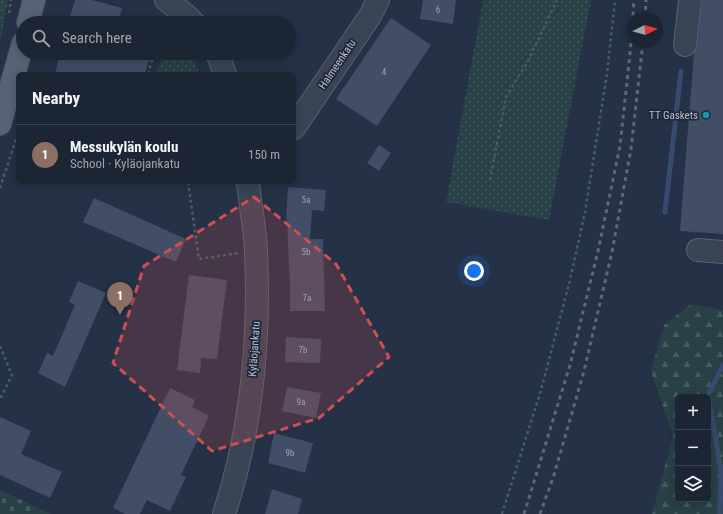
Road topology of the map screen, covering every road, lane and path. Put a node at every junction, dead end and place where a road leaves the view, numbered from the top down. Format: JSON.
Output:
{"nodes":[{"id":1,"x":11,"y":0,"type":"edge"},
{"id":2,"x":34,"y":0,"type":"edge"},
{"id":3,"x":166,"y":0,"type":"edge"},
{"id":4,"x":378,"y":0,"type":"edge"},
{"id":5,"x":557,"y":0,"type":"edge"},
{"id":6,"x":615,"y":0,"type":"edge"},
{"id":7,"x":690,"y":0,"type":"edge"},
{"id":8,"x":16,"y":16,"type":"edge"},
{"id":9,"x":22,"y":16,"type":"edge"},
{"id":10,"x":188,"y":16,"type":"edge"},
{"id":11,"x":685,"y":45,"type":"dead end"},
{"id":12,"x":18,"y":60,"type":"edge"},
{"id":13,"x":152,"y":60,"type":"edge"},
{"id":14,"x":220,"y":60,"type":"edge"},
{"id":15,"x":149,"y":72,"type":"edge"},
{"id":16,"x":224,"y":72,"type":"edge"},
{"id":17,"x":0,"y":124,"type":"edge"},
{"id":18,"x":296,"y":125,"type":"edge"},
{"id":19,"x":16,"y":139,"type":"edge"},
{"id":20,"x":490,"y":180,"type":"dead end"},
{"id":21,"x":188,"y":184,"type":"edge"},
{"id":22,"x":248,"y":184,"type":"edge"},
{"id":23,"x":0,"y":188,"type":"edge"},
{"id":24,"x":698,"y":250,"type":"dead end"},
{"id":25,"x":245,"y":252,"type":"dead end"},
{"id":26,"x":723,"y":252,"type":"edge"},
{"id":27,"x":0,"y":346,"type":"edge"},
{"id":28,"x":0,"y":399,"type":"edge"},
{"id":29,"x":224,"y":514,"type":"edge"},
{"id":30,"x":502,"y":514,"type":"edge"}],
"edges":[{"from":1,"to":8,"type":"path"},
{"from":2,"to":9,"type":"main road"},
{"from":3,"to":10,"type":"street"},
{"from":4,"to":18,"type":"street","name":"Halmeenkatu"},
{"from":5,"to":20,"type":"path"},
{"from":6,"to":30,"type":"path"},
{"from":7,"to":11,"type":"street"},
{"from":12,"to":17,"type":"main road"},
{"from":13,"to":15,"type":"path"},
{"from":14,"to":16,"type":"street"},
{"from":19,"to":23,"type":"path"},
{"from":21,"to":25,"type":"path"},
{"from":22,"to":29,"type":"street","name":"Kyläojankatu"},
{"from":24,"to":26,"type":"street"},
{"from":27,"to":28,"type":"path"}]}
